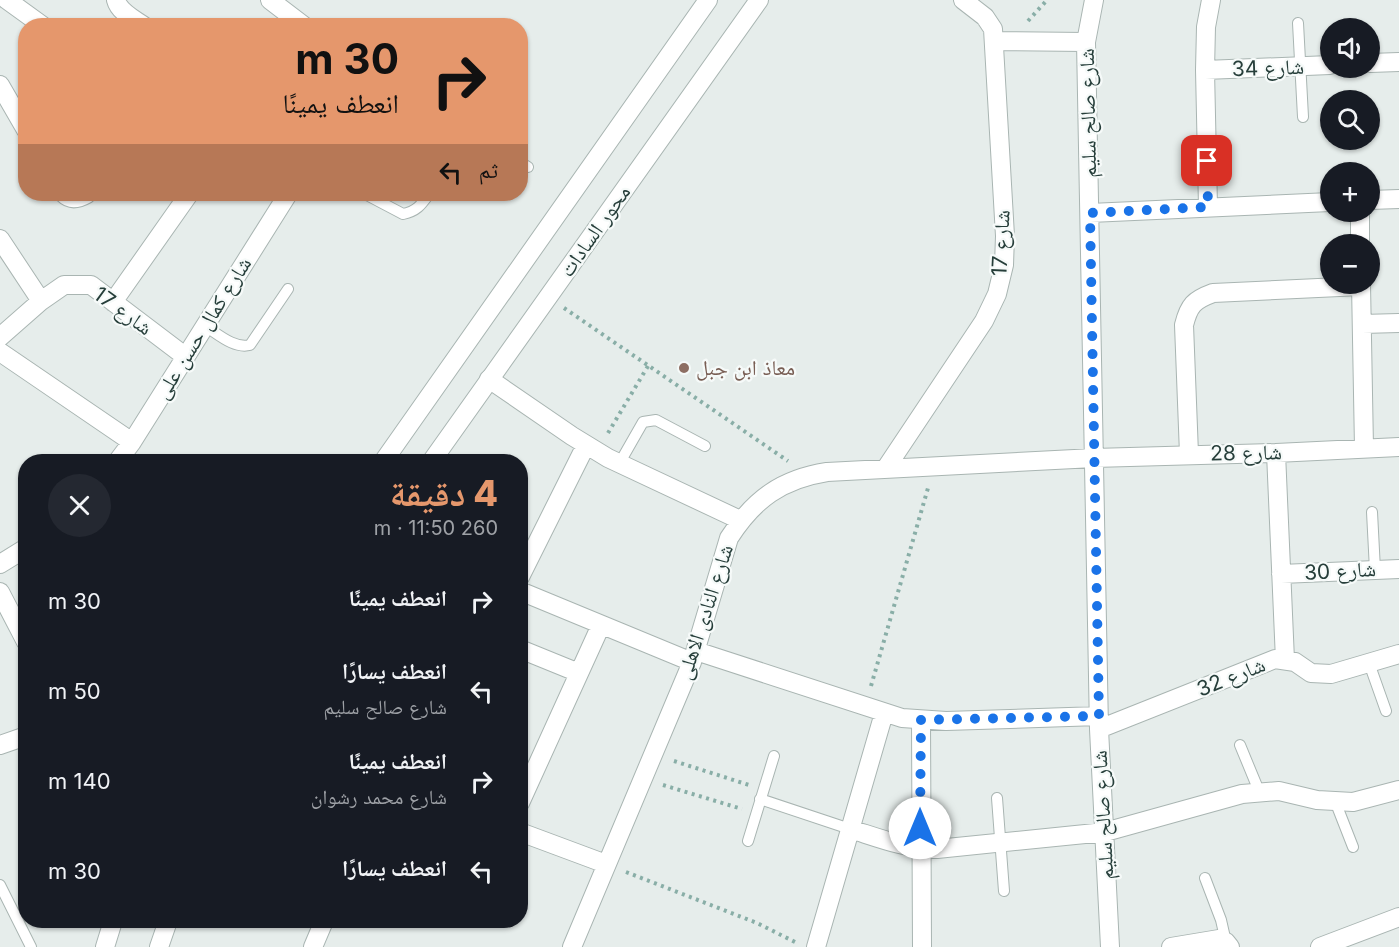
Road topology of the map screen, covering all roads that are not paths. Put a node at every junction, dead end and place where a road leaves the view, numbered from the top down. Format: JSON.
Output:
{"nodes":[{"id":1,"x":7,"y":0,"type":"edge"},
{"id":2,"x":116,"y":0,"type":"edge"},
{"id":3,"x":270,"y":0,"type":"edge"},
{"id":4,"x":708,"y":0,"type":"edge"},
{"id":5,"x":759,"y":0,"type":"edge"},
{"id":6,"x":963,"y":0,"type":"edge"},
{"id":7,"x":1095,"y":0,"type":"edge"},
{"id":8,"x":1211,"y":0,"type":"edge"},
{"id":9,"x":32,"y":18,"type":"edge"},
{"id":10,"x":133,"y":18,"type":"edge"},
{"id":11,"x":294,"y":18,"type":"edge"},
{"id":12,"x":1298,"y":22,"type":"dead end"},
{"id":13,"x":994,"y":41,"type":"junction"},
{"id":14,"x":1086,"y":42,"type":"junction"},
{"id":15,"x":1399,"y":62,"type":"edge"},
{"id":16,"x":1380,"y":63,"type":"edge"},
{"id":17,"x":1320,"y":65,"type":"edge"},
{"id":18,"x":1301,"y":66,"type":"junction"},
{"id":19,"x":1205,"y":70,"type":"junction"},
{"id":20,"x":0,"y":85,"type":"edge"},
{"id":21,"x":6,"y":108,"type":"edge"},
{"id":22,"x":1303,"y":117,"type":"dead end"},
{"id":23,"x":18,"y":121,"type":"edge"},
{"id":24,"x":1399,"y":199,"type":"edge"},
{"id":25,"x":1380,"y":200,"type":"edge"},
{"id":26,"x":184,"y":201,"type":"edge"},
{"id":27,"x":284,"y":201,"type":"edge"},
{"id":28,"x":378,"y":201,"type":"edge"},
{"id":29,"x":424,"y":201,"type":"edge"},
{"id":30,"x":1320,"y":202,"type":"edge"},
{"id":31,"x":1208,"y":207,"type":"junction"},
{"id":32,"x":1090,"y":213,"type":"junction"},
{"id":33,"x":0,"y":239,"type":"edge"},
{"id":34,"x":1320,"y":287,"type":"edge"},
{"id":35,"x":288,"y":289,"type":"dead end"},
{"id":36,"x":1361,"y":294,"type":"edge"},
{"id":37,"x":41,"y":302,"type":"junction"},
{"id":38,"x":113,"y":302,"type":"junction"},
{"id":39,"x":1399,"y":323,"type":"edge"},
{"id":40,"x":1362,"y":324,"type":"junction"},
{"id":41,"x":205,"y":326,"type":"junction"},
{"id":42,"x":0,"y":337,"type":"edge"},
{"id":43,"x":0,"y":352,"type":"edge"},
{"id":44,"x":186,"y":357,"type":"junction"},
{"id":45,"x":489,"y":379,"type":"junction"},
{"id":46,"x":132,"y":442,"type":"junction"},
{"id":47,"x":705,"y":446,"type":"dead end"},
{"id":48,"x":1399,"y":447,"type":"edge"},
{"id":49,"x":591,"y":448,"type":"junction"},
{"id":50,"x":1364,"y":448,"type":"junction"},
{"id":51,"x":1276,"y":453,"type":"junction"},
{"id":52,"x":123,"y":454,"type":"edge"},
{"id":53,"x":388,"y":454,"type":"edge"},
{"id":54,"x":437,"y":454,"type":"edge"},
{"id":55,"x":1189,"y":454,"type":"junction"},
{"id":56,"x":1094,"y":458,"type":"junction"},
{"id":57,"x":620,"y":464,"type":"junction"},
{"id":58,"x":886,"y":468,"type":"junction"},
{"id":59,"x":1372,"y":512,"type":"dead end"},
{"id":60,"x":740,"y":520,"type":"junction"},
{"id":61,"x":18,"y":553,"type":"edge"},
{"id":62,"x":528,"y":562,"type":"edge"},
{"id":63,"x":0,"y":564,"type":"edge"},
{"id":64,"x":1399,"y":569,"type":"edge"},
{"id":65,"x":1375,"y":570,"type":"junction"},
{"id":66,"x":1281,"y":574,"type":"junction"},
{"id":67,"x":0,"y":592,"type":"edge"},
{"id":68,"x":528,"y":594,"type":"edge"},
{"id":69,"x":601,"y":625,"type":"junction"},
{"id":70,"x":18,"y":627,"type":"edge"},
{"id":71,"x":528,"y":652,"type":"edge"},
{"id":72,"x":1399,"y":654,"type":"edge"},
{"id":73,"x":694,"y":657,"type":"junction"},
{"id":74,"x":1285,"y":660,"type":"junction"},
{"id":75,"x":1369,"y":663,"type":"junction"},
{"id":76,"x":579,"y":674,"type":"junction"},
{"id":77,"x":1386,"y":711,"type":"dead end"},
{"id":78,"x":884,"y":713,"type":"junction"},
{"id":79,"x":921,"y":720,"type":"junction"},
{"id":80,"x":1099,"y":722,"type":"junction"},
{"id":81,"x":18,"y":738,"type":"edge"},
{"id":82,"x":0,"y":745,"type":"edge"},
{"id":83,"x":1240,"y":745,"type":"dead end"},
{"id":84,"x":774,"y":756,"type":"dead end"},
{"id":85,"x":528,"y":786,"type":"edge"},
{"id":86,"x":1399,"y":790,"type":"edge"},
{"id":87,"x":1259,"y":791,"type":"junction"},
{"id":88,"x":762,"y":794,"type":"junction"},
{"id":89,"x":997,"y":798,"type":"dead end"},
{"id":90,"x":1335,"y":801,"type":"junction"},
{"id":91,"x":850,"y":829,"type":"junction"},
{"id":92,"x":1105,"y":832,"type":"junction"},
{"id":93,"x":528,"y":835,"type":"edge"},
{"id":94,"x":748,"y":841,"type":"dead end"},
{"id":95,"x":1000,"y":843,"type":"junction"},
{"id":96,"x":1353,"y":847,"type":"dead end"},
{"id":97,"x":920,"y":849,"type":"junction"},
{"id":98,"x":606,"y":864,"type":"junction"},
{"id":99,"x":1205,"y":878,"type":"dead end"},
{"id":100,"x":0,"y":885,"type":"edge"},
{"id":101,"x":1004,"y":891,"type":"dead end"},
{"id":102,"x":1399,"y":917,"type":"edge"},
{"id":103,"x":18,"y":921,"type":"edge"},
{"id":104,"x":22,"y":928,"type":"edge"},
{"id":105,"x":111,"y":928,"type":"edge"},
{"id":106,"x":166,"y":928,"type":"edge"},
{"id":107,"x":321,"y":928,"type":"edge"},
{"id":108,"x":1228,"y":944,"type":"edge"},
{"id":109,"x":31,"y":947,"type":"edge"},
{"id":110,"x":105,"y":947,"type":"edge"},
{"id":111,"x":159,"y":947,"type":"edge"},
{"id":112,"x":312,"y":947,"type":"edge"},
{"id":113,"x":572,"y":947,"type":"edge"},
{"id":114,"x":816,"y":947,"type":"edge"},
{"id":115,"x":922,"y":947,"type":"edge"},
{"id":116,"x":1110,"y":947,"type":"edge"},
{"id":117,"x":1171,"y":947,"type":"edge"},
{"id":118,"x":1320,"y":947,"type":"edge"}],
"edges":[{"from":1,"to":9,"type":"street"},
{"from":2,"to":10,"type":"street"},
{"from":3,"to":11,"type":"street"},
{"from":4,"to":53,"type":"street","name":"محور السادات"},
{"from":5,"to":45,"type":"street","name":"محور السادات"},
{"from":6,"to":13,"type":"street","name":"شارع 17"},
{"from":7,"to":14,"type":"street","name":"شارع صالح سليم"},
{"from":8,"to":19,"type":"street"},
{"from":12,"to":18,"type":"lane"},
{"from":13,"to":14,"type":"street"},
{"from":13,"to":58,"type":"street","name":"شارع 17"},
{"from":14,"to":32,"type":"street","name":"شارع صالح سليم"},
{"from":15,"to":16,"type":"street"},
{"from":17,"to":18,"type":"street","name":"شارع 34"},
{"from":18,"to":19,"type":"street","name":"شارع 34"},
{"from":18,"to":22,"type":"lane"},
{"from":19,"to":31,"type":"street"},
{"from":20,"to":21,"type":"street"},
{"from":21,"to":23,"type":"street"},
{"from":24,"to":25,"type":"street"},
{"from":26,"to":38,"type":"street"},
{"from":27,"to":41,"type":"street","name":"شارع كمال حسن على"},
{"from":28,"to":29,"type":"lane"},
{"from":30,"to":31,"type":"street"},
{"from":31,"to":32,"type":"street"},
{"from":32,"to":56,"type":"street","name":"شارع صالح سليم"},
{"from":33,"to":37,"type":"street"},
{"from":34,"to":55,"type":"street"},
{"from":35,"to":41,"type":"lane"},
{"from":36,"to":40,"type":"street"},
{"from":37,"to":38,"type":"street","name":"شارع 17"},
{"from":37,"to":42,"type":"street","name":"شارع 17"},
{"from":38,"to":44,"type":"street","name":"شارع 17"},
{"from":39,"to":40,"type":"street"},
{"from":40,"to":50,"type":"street"},
{"from":41,"to":44,"type":"street","name":"شارع كمال حسن على"},
{"from":43,"to":46,"type":"street"},
{"from":44,"to":46,"type":"street","name":"شارع كمال حسن على"},
{"from":45,"to":49,"type":"street"},
{"from":45,"to":54,"type":"street","name":"محور السادات"},
{"from":46,"to":52,"type":"street","name":"شارع كمال حسن على"},
{"from":47,"to":57,"type":"lane"},
{"from":48,"to":50,"type":"street","name":"شارع 28"},
{"from":49,"to":57,"type":"street"},
{"from":49,"to":62,"type":"street"},
{"from":50,"to":51,"type":"street","name":"شارع 28"},
{"from":51,"to":55,"type":"street","name":"شارع 28"},
{"from":51,"to":66,"type":"street"},
{"from":55,"to":56,"type":"street","name":"شارع 28"},
{"from":56,"to":58,"type":"street","name":"شارع النادى الاهلى"},
{"from":56,"to":80,"type":"street","name":"شارع صالح سليم"},
{"from":57,"to":60,"type":"street"},
{"from":58,"to":60,"type":"street","name":"شارع النادى الاهلى"},
{"from":59,"to":65,"type":"lane"},
{"from":60,"to":73,"type":"street","name":"شارع النادى الاهلى"},
{"from":61,"to":63,"type":"street"},
{"from":64,"to":65,"type":"street","name":"شارع 30"},
{"from":65,"to":66,"type":"street","name":"شارع 30"},
{"from":66,"to":74,"type":"street"},
{"from":67,"to":70,"type":"street"},
{"from":68,"to":69,"type":"street"},
{"from":69,"to":73,"type":"street"},
{"from":69,"to":76,"type":"street"},
{"from":71,"to":76,"type":"street"},
{"from":72,"to":75,"type":"street","name":"شارع 32"},
{"from":73,"to":78,"type":"street"},
{"from":73,"to":98,"type":"street","name":"شارع النادى الاهلى"},
{"from":74,"to":75,"type":"street","name":"شارع 32"},
{"from":74,"to":80,"type":"street","name":"شارع 32"},
{"from":75,"to":77,"type":"lane"},
{"from":76,"to":85,"type":"street"},
{"from":78,"to":79,"type":"street"},
{"from":78,"to":91,"type":"street"},
{"from":79,"to":80,"type":"street"},
{"from":79,"to":97,"type":"street"},
{"from":80,"to":92,"type":"street","name":"شارع صالح سليم"},
{"from":81,"to":82,"type":"street"},
{"from":83,"to":87,"type":"lane"},
{"from":84,"to":88,"type":"lane"},
{"from":86,"to":90,"type":"street"},
{"from":87,"to":90,"type":"street"},
{"from":87,"to":92,"type":"street"},
{"from":88,"to":91,"type":"lane"},
{"from":88,"to":94,"type":"lane"},
{"from":89,"to":95,"type":"lane"},
{"from":90,"to":96,"type":"lane"},
{"from":91,"to":97,"type":"street"},
{"from":91,"to":114,"type":"street"},
{"from":92,"to":95,"type":"street"},
{"from":92,"to":116,"type":"street","name":"شارع صالح سليم"},
{"from":93,"to":98,"type":"street"},
{"from":95,"to":97,"type":"street"},
{"from":95,"to":101,"type":"lane"},
{"from":97,"to":115,"type":"street"},
{"from":98,"to":113,"type":"street","name":"شارع النادى الاهلى"},
{"from":99,"to":108,"type":"lane"},
{"from":100,"to":103,"type":"lane"},
{"from":102,"to":118,"type":"street"},
{"from":104,"to":109,"type":"lane"},
{"from":105,"to":110,"type":"street"},
{"from":106,"to":111,"type":"street"},
{"from":107,"to":112,"type":"street"},
{"from":108,"to":117,"type":"street"}]}
